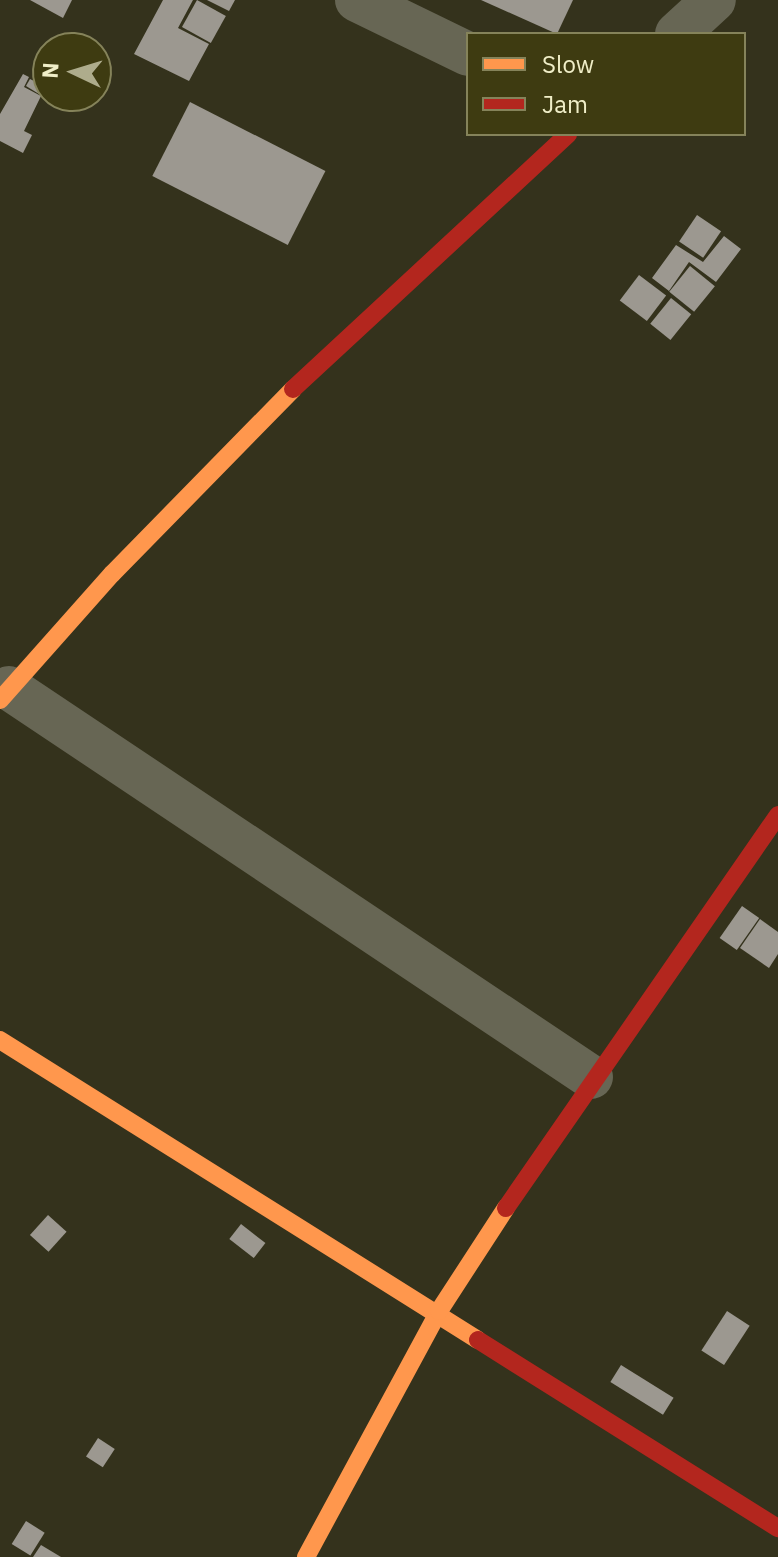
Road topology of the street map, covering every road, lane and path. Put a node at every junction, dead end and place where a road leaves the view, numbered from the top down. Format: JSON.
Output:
{"nodes":[{"id":1,"x":357,"y":0,"type":"edge"},
{"id":2,"x":714,"y":0,"type":"edge"},
{"id":3,"x":679,"y":32,"type":"edge"},
{"id":4,"x":466,"y":53,"type":"edge"},
{"id":5,"x":566,"y":136,"type":"edge"},
{"id":6,"x":4,"y":694,"type":"edge"},
{"id":7,"x":778,"y":815,"type":"edge"},
{"id":8,"x":0,"y":1040,"type":"edge"},
{"id":9,"x":591,"y":1077,"type":"junction"},
{"id":10,"x":439,"y":1311,"type":"junction"},
{"id":11,"x":778,"y":1528,"type":"edge"},
{"id":12,"x":306,"y":1557,"type":"edge"}],
"edges":[{"from":1,"to":4,"type":"street"},
{"from":2,"to":3,"type":"street"},
{"from":5,"to":6,"type":"street"},
{"from":6,"to":9,"type":"street"},
{"from":7,"to":9,"type":"street"},
{"from":8,"to":10,"type":"street"},
{"from":9,"to":10,"type":"street"},
{"from":10,"to":11,"type":"street"},
{"from":10,"to":12,"type":"street"}]}
